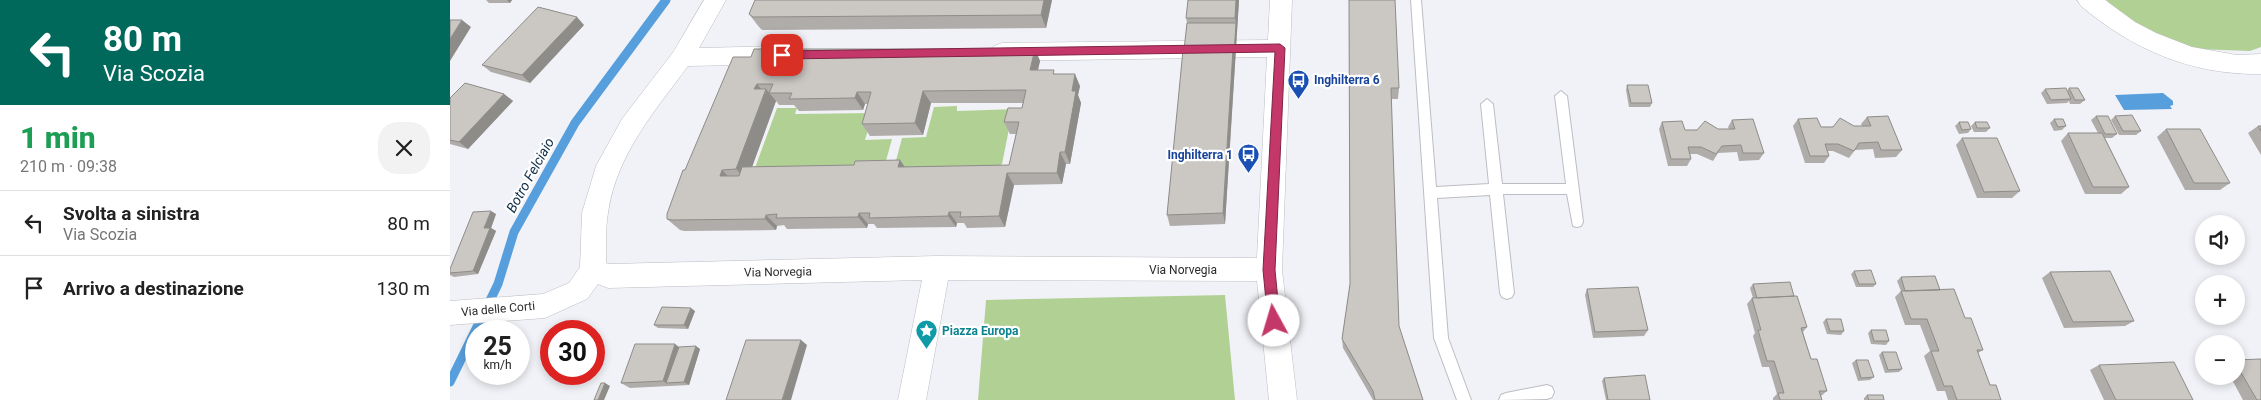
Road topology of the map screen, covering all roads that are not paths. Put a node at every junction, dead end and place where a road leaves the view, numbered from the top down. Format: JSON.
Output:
{"nodes":[{"id":1,"x":715,"y":0,"type":"edge"},
{"id":2,"x":1280,"y":0,"type":"edge"},
{"id":3,"x":1416,"y":0,"type":"edge"},
{"id":4,"x":2093,"y":2,"type":"edge"},
{"id":5,"x":1280,"y":48,"type":"junction"},
{"id":6,"x":981,"y":52,"type":"edge"},
{"id":7,"x":802,"y":55,"type":"edge"},
{"id":8,"x":682,"y":57,"type":"junction"},
{"id":9,"x":2261,"y":64,"type":"edge"},
{"id":10,"x":1561,"y":96,"type":"dead end"},
{"id":11,"x":1487,"y":104,"type":"dead end"},
{"id":12,"x":1496,"y":189,"type":"junction"},
{"id":13,"x":1573,"y":190,"type":"junction"},
{"id":14,"x":1431,"y":193,"type":"junction"},
{"id":15,"x":1577,"y":222,"type":"dead end"},
{"id":16,"x":937,"y":268,"type":"junction"},
{"id":17,"x":593,"y":270,"type":"junction"},
{"id":18,"x":1269,"y":270,"type":"junction"},
{"id":19,"x":1506,"y":293,"type":"dead end"},
{"id":20,"x":451,"y":313,"type":"edge"},
{"id":21,"x":1547,"y":392,"type":"dead end"},
{"id":22,"x":912,"y":400,"type":"edge"},
{"id":23,"x":1284,"y":400,"type":"edge"},
{"id":24,"x":1464,"y":400,"type":"edge"},
{"id":25,"x":1506,"y":400,"type":"edge"}],
"edges":[{"from":1,"to":8,"type":"street"},
{"from":2,"to":5,"type":"street"},
{"from":3,"to":14,"type":"lane"},
{"from":4,"to":9,"type":"main road"},
{"from":5,"to":6,"type":"street"},
{"from":5,"to":18,"type":"street"},
{"from":7,"to":8,"type":"street"},
{"from":8,"to":17,"type":"street"},
{"from":10,"to":13,"type":"lane"},
{"from":11,"to":12,"type":"lane"},
{"from":12,"to":13,"type":"lane"},
{"from":12,"to":14,"type":"lane"},
{"from":12,"to":19,"type":"lane"},
{"from":13,"to":15,"type":"lane"},
{"from":14,"to":24,"type":"lane"},
{"from":16,"to":17,"type":"street","name":"Via Norvegia"},
{"from":16,"to":18,"type":"street","name":"Via Norvegia"},
{"from":16,"to":22,"type":"street"},
{"from":17,"to":20,"type":"street","name":"Via delle Corti"},
{"from":18,"to":23,"type":"street"},
{"from":21,"to":25,"type":"lane"}]}
